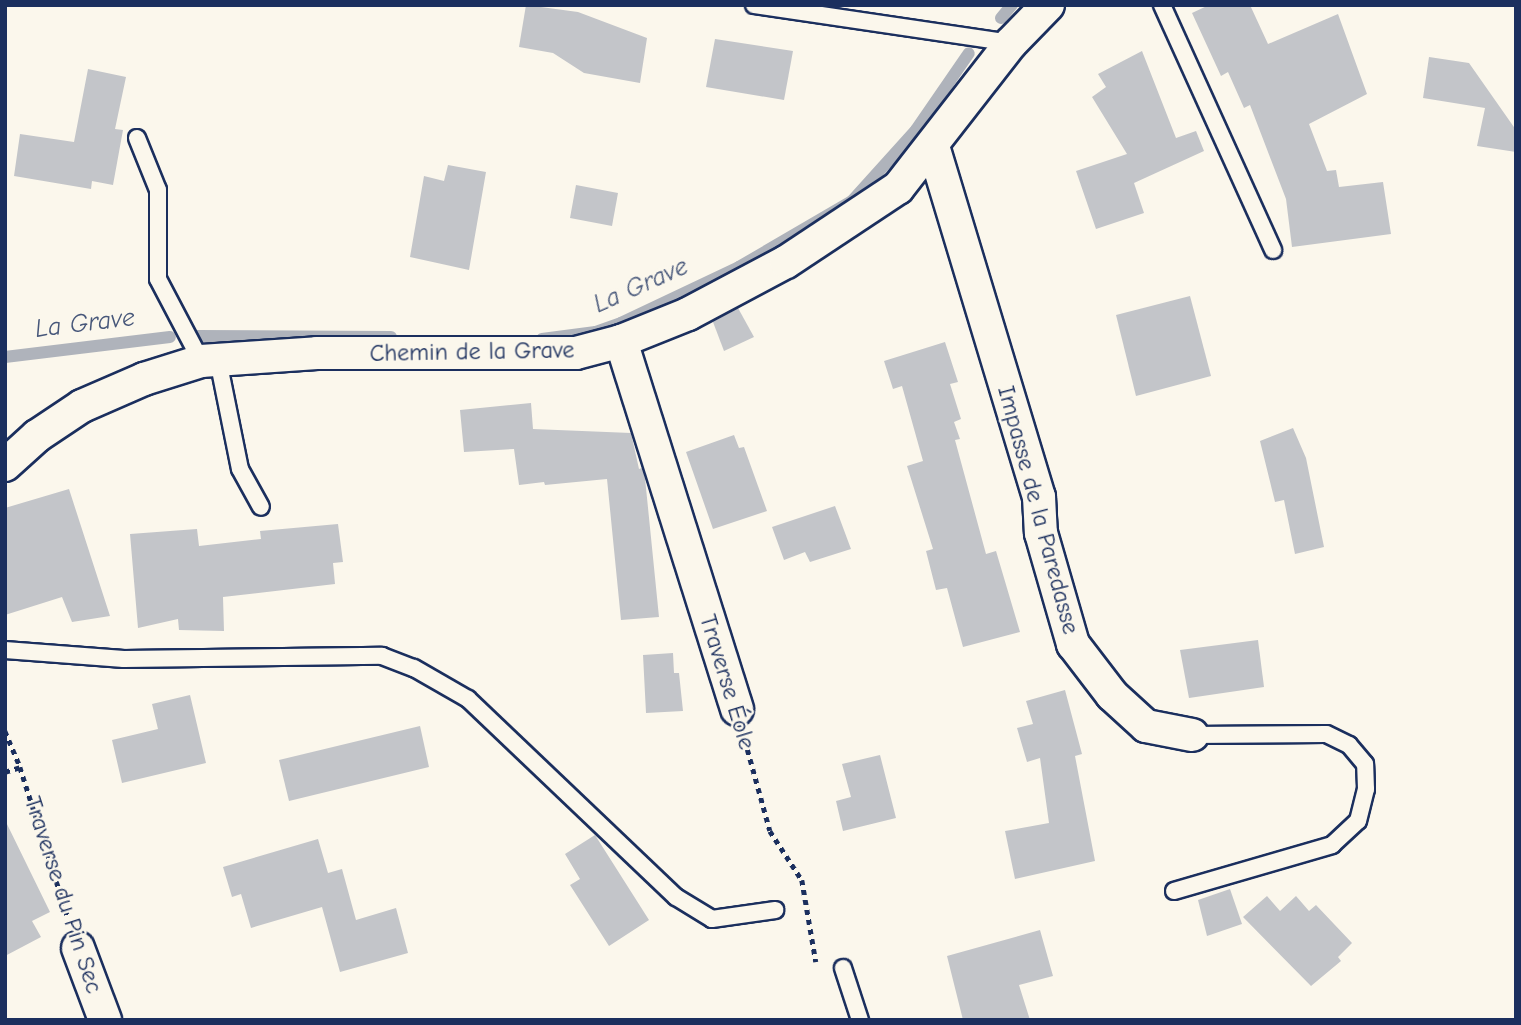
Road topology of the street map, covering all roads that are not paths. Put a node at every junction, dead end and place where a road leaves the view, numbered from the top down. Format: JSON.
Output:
{"nodes":[{"id":1,"x":754,"y":5,"type":"edge"},
{"id":2,"x":1048,"y":5,"type":"edge"},
{"id":3,"x":1162,"y":5,"type":"edge"},
{"id":4,"x":1011,"y":43,"type":"junction"},
{"id":5,"x":137,"y":138,"type":"dead end"},
{"id":6,"x":933,"y":146,"type":"junction"},
{"id":7,"x":1273,"y":250,"type":"dead end"},
{"id":8,"x":621,"y":341,"type":"junction"},
{"id":9,"x":209,"y":361,"type":"junction"},
{"id":10,"x":5,"y":465,"type":"edge"},
{"id":11,"x":261,"y":507,"type":"dead end"},
{"id":12,"x":5,"y":650,"type":"edge"},
{"id":13,"x":737,"y":709,"type":"road end"},
{"id":14,"x":1192,"y":735,"type":"joint"},
{"id":15,"x":1174,"y":891,"type":"dead end"},
{"id":16,"x":775,"y":910,"type":"dead end"},
{"id":17,"x":78,"y":948,"type":"road end"},
{"id":18,"x":844,"y":968,"type":"dead end"},
{"id":19,"x":105,"y":1020,"type":"edge"},
{"id":20,"x":860,"y":1020,"type":"edge"}],
"edges":[{"from":1,"to":4,"type":"lane"},
{"from":2,"to":4,"type":"street","name":"Chemin de la Grave"},
{"from":3,"to":7,"type":"lane"},
{"from":4,"to":6,"type":"street","name":"Chemin de la Grave"},
{"from":5,"to":9,"type":"lane"},
{"from":6,"to":8,"type":"street","name":"Chemin de la Grave"},
{"from":6,"to":14,"type":"street","name":"Impasse de la Paredasse"},
{"from":8,"to":9,"type":"street","name":"Chemin de la Grave"},
{"from":8,"to":13,"type":"street","name":"Traverse Éole"},
{"from":9,"to":10,"type":"street","name":"Chemin de la Grave"},
{"from":9,"to":11,"type":"lane"},
{"from":12,"to":16,"type":"lane"},
{"from":14,"to":15,"type":"lane"},
{"from":17,"to":19,"type":"street","name":"Traverse du Pin Sec"},
{"from":18,"to":20,"type":"lane"}]}
